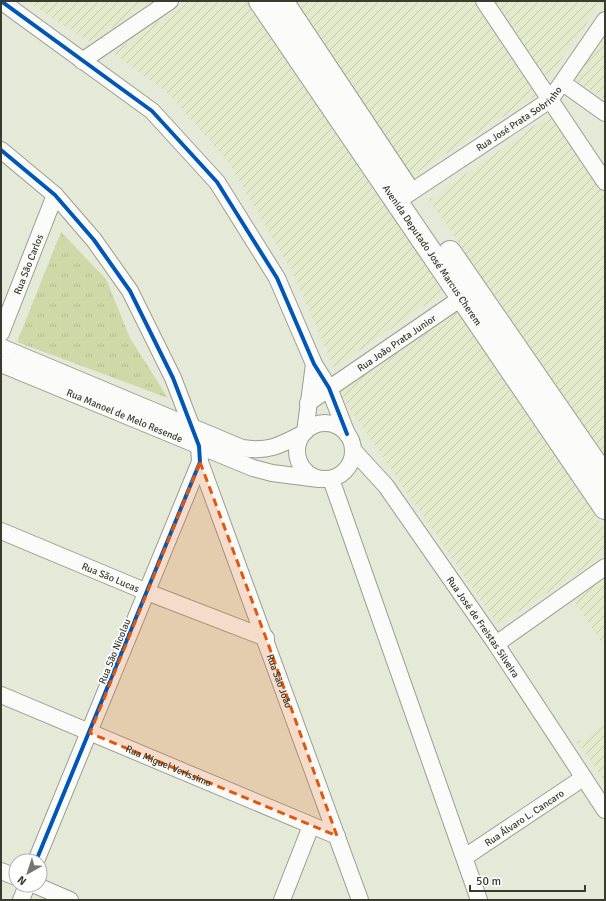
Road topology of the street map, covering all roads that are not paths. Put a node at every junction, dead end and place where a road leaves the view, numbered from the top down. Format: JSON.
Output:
{"nodes":[{"id":1,"x":1,"y":1,"type":"edge"},
{"id":2,"x":170,"y":1,"type":"edge"},
{"id":3,"x":260,"y":1,"type":"edge"},
{"id":4,"x":282,"y":1,"type":"edge"},
{"id":5,"x":484,"y":1,"type":"edge"},
{"id":6,"x":605,"y":20,"type":"edge"},
{"id":7,"x":82,"y":61,"type":"junction"},
{"id":8,"x":563,"y":83,"type":"junction"},
{"id":9,"x":550,"y":100,"type":"junction"},
{"id":10,"x":605,"y":112,"type":"edge"},
{"id":11,"x":1,"y":150,"type":"edge"},
{"id":12,"x":605,"y":182,"type":"edge"},
{"id":13,"x":55,"y":195,"type":"junction"},
{"id":14,"x":404,"y":198,"type":"junction"},
{"id":15,"x":468,"y":292,"type":"junction"},
{"id":16,"x":1,"y":333,"type":"edge"},
{"id":17,"x":1,"y":347,"type":"edge"},
{"id":18,"x":1,"y":364,"type":"edge"},
{"id":19,"x":314,"y":364,"type":"junction"},
{"id":20,"x":329,"y":388,"type":"junction"},
{"id":21,"x":308,"y":403,"type":"junction"},
{"id":22,"x":193,"y":426,"type":"junction"},
{"id":23,"x":303,"y":433,"type":"junction"},
{"id":24,"x":347,"y":434,"type":"junction"},
{"id":25,"x":199,"y":446,"type":"junction"},
{"id":26,"x":353,"y":450,"type":"junction"},
{"id":27,"x":200,"y":462,"type":"junction"},
{"id":28,"x":605,"y":477,"type":"edge"},
{"id":29,"x":325,"y":479,"type":"junction"},
{"id":30,"x":605,"y":508,"type":"edge"},
{"id":31,"x":1,"y":531,"type":"edge"},
{"id":32,"x":605,"y":567,"type":"edge"},
{"id":33,"x":147,"y":592,"type":"junction"},
{"id":34,"x":266,"y":638,"type":"junction"},
{"id":35,"x":496,"y":644,"type":"junction"},
{"id":36,"x":1,"y":695,"type":"edge"},
{"id":37,"x":90,"y":733,"type":"junction"},
{"id":38,"x":583,"y":778,"type":"junction"},
{"id":39,"x":605,"y":810,"type":"edge"},
{"id":40,"x":311,"y":826,"type":"junction"},
{"id":41,"x":337,"y":836,"type":"junction"},
{"id":42,"x":39,"y":853,"type":"edge"},
{"id":43,"x":466,"y":857,"type":"junction"},
{"id":44,"x":48,"y":891,"type":"edge"},
{"id":45,"x":70,"y":900,"type":"edge"},
{"id":46,"x":282,"y":900,"type":"edge"},
{"id":47,"x":360,"y":900,"type":"edge"},
{"id":48,"x":479,"y":900,"type":"edge"}],
"edges":[{"from":1,"to":7,"type":"street"},
{"from":2,"to":7,"type":"street"},
{"from":3,"to":14,"type":"main road","name":"Avenida Deputado José Marcus Cherem"},
{"from":4,"to":14,"type":"main road","name":"Avenida Deputado José Marcus Cherem"},
{"from":5,"to":9,"type":"street"},
{"from":6,"to":8,"type":"street","name":"Rua José Prata Sobrinho"},
{"from":7,"to":19,"type":"street"},
{"from":8,"to":9,"type":"street","name":"Rua José Prata Sobrinho"},
{"from":8,"to":10,"type":"street"},
{"from":9,"to":12,"type":"street"},
{"from":9,"to":14,"type":"street","name":"Rua José Prata Sobrinho"},
{"from":11,"to":13,"type":"street","name":"Rua São Nicolau"},
{"from":13,"to":16,"type":"street","name":"Rua São Carlos"},
{"from":13,"to":22,"type":"street","name":"Rua São Nicolau"},
{"from":14,"to":15,"type":"main road","name":"Avenida Deputado José Marcus Cherem"},
{"from":15,"to":20,"type":"street","name":"Rua João Prata Junior"},
{"from":15,"to":28,"type":"main road","name":"Avenida Deputado José Marcus Cherem"},
{"from":15,"to":30,"type":"main road","name":"Avenida Deputado José Marcus Cherem"},
{"from":17,"to":22,"type":"street","name":"Rua Manoel de Melo Resende"},
{"from":18,"to":25,"type":"street","name":"Rua Manoel de Melo Resende"},
{"from":19,"to":20,"type":"street"},
{"from":19,"to":21,"type":"street"},
{"from":20,"to":21,"type":"street","name":"Rua João Prata Junior"},
{"from":20,"to":24,"type":"street"},
{"from":21,"to":23,"type":"street"},
{"from":22,"to":23,"type":"street","name":"Rua Manoel de Melo Resende"},
{"from":22,"to":25,"type":"street","name":"Rua São Nicolau"},
{"from":23,"to":24,"type":"street"},
{"from":23,"to":29,"type":"street"},
{"from":24,"to":26,"type":"street"},
{"from":25,"to":27,"type":"street","name":"Rua São Nicolau"},
{"from":25,"to":29,"type":"street","name":"Rua Manoel de Melo Resende"},
{"from":26,"to":29,"type":"street"},
{"from":26,"to":35,"type":"street","name":"Rua José de Freistas Silveira"},
{"from":27,"to":33,"type":"street","name":"Rua São Nicolau"},
{"from":27,"to":34,"type":"street","name":"Rua São João"},
{"from":29,"to":43,"type":"street"},
{"from":31,"to":33,"type":"street","name":"Rua São Lucas"},
{"from":32,"to":35,"type":"street"},
{"from":33,"to":34,"type":"street","name":"Rua São Lucas"},
{"from":33,"to":37,"type":"street","name":"Rua São Nicolau"},
{"from":34,"to":41,"type":"street","name":"Rua São João"},
{"from":35,"to":38,"type":"street","name":"Rua José de Freistas Silveira"},
{"from":36,"to":37,"type":"street","name":"Rua Miguel Veríssimo"},
{"from":37,"to":40,"type":"street","name":"Rua Miguel Veríssimo"},
{"from":37,"to":42,"type":"street","name":"Rua São Nicolau"},
{"from":38,"to":39,"type":"street","name":"Rua José de Freistas Silveira"},
{"from":38,"to":43,"type":"street","name":"Rua Álvaro L. Cancaro"},
{"from":40,"to":41,"type":"street","name":"Rua Miguel Veríssimo"},
{"from":40,"to":46,"type":"street"},
{"from":41,"to":47,"type":"street","name":"Rua São João"},
{"from":43,"to":48,"type":"street"},
{"from":44,"to":45,"type":"street"}]}
